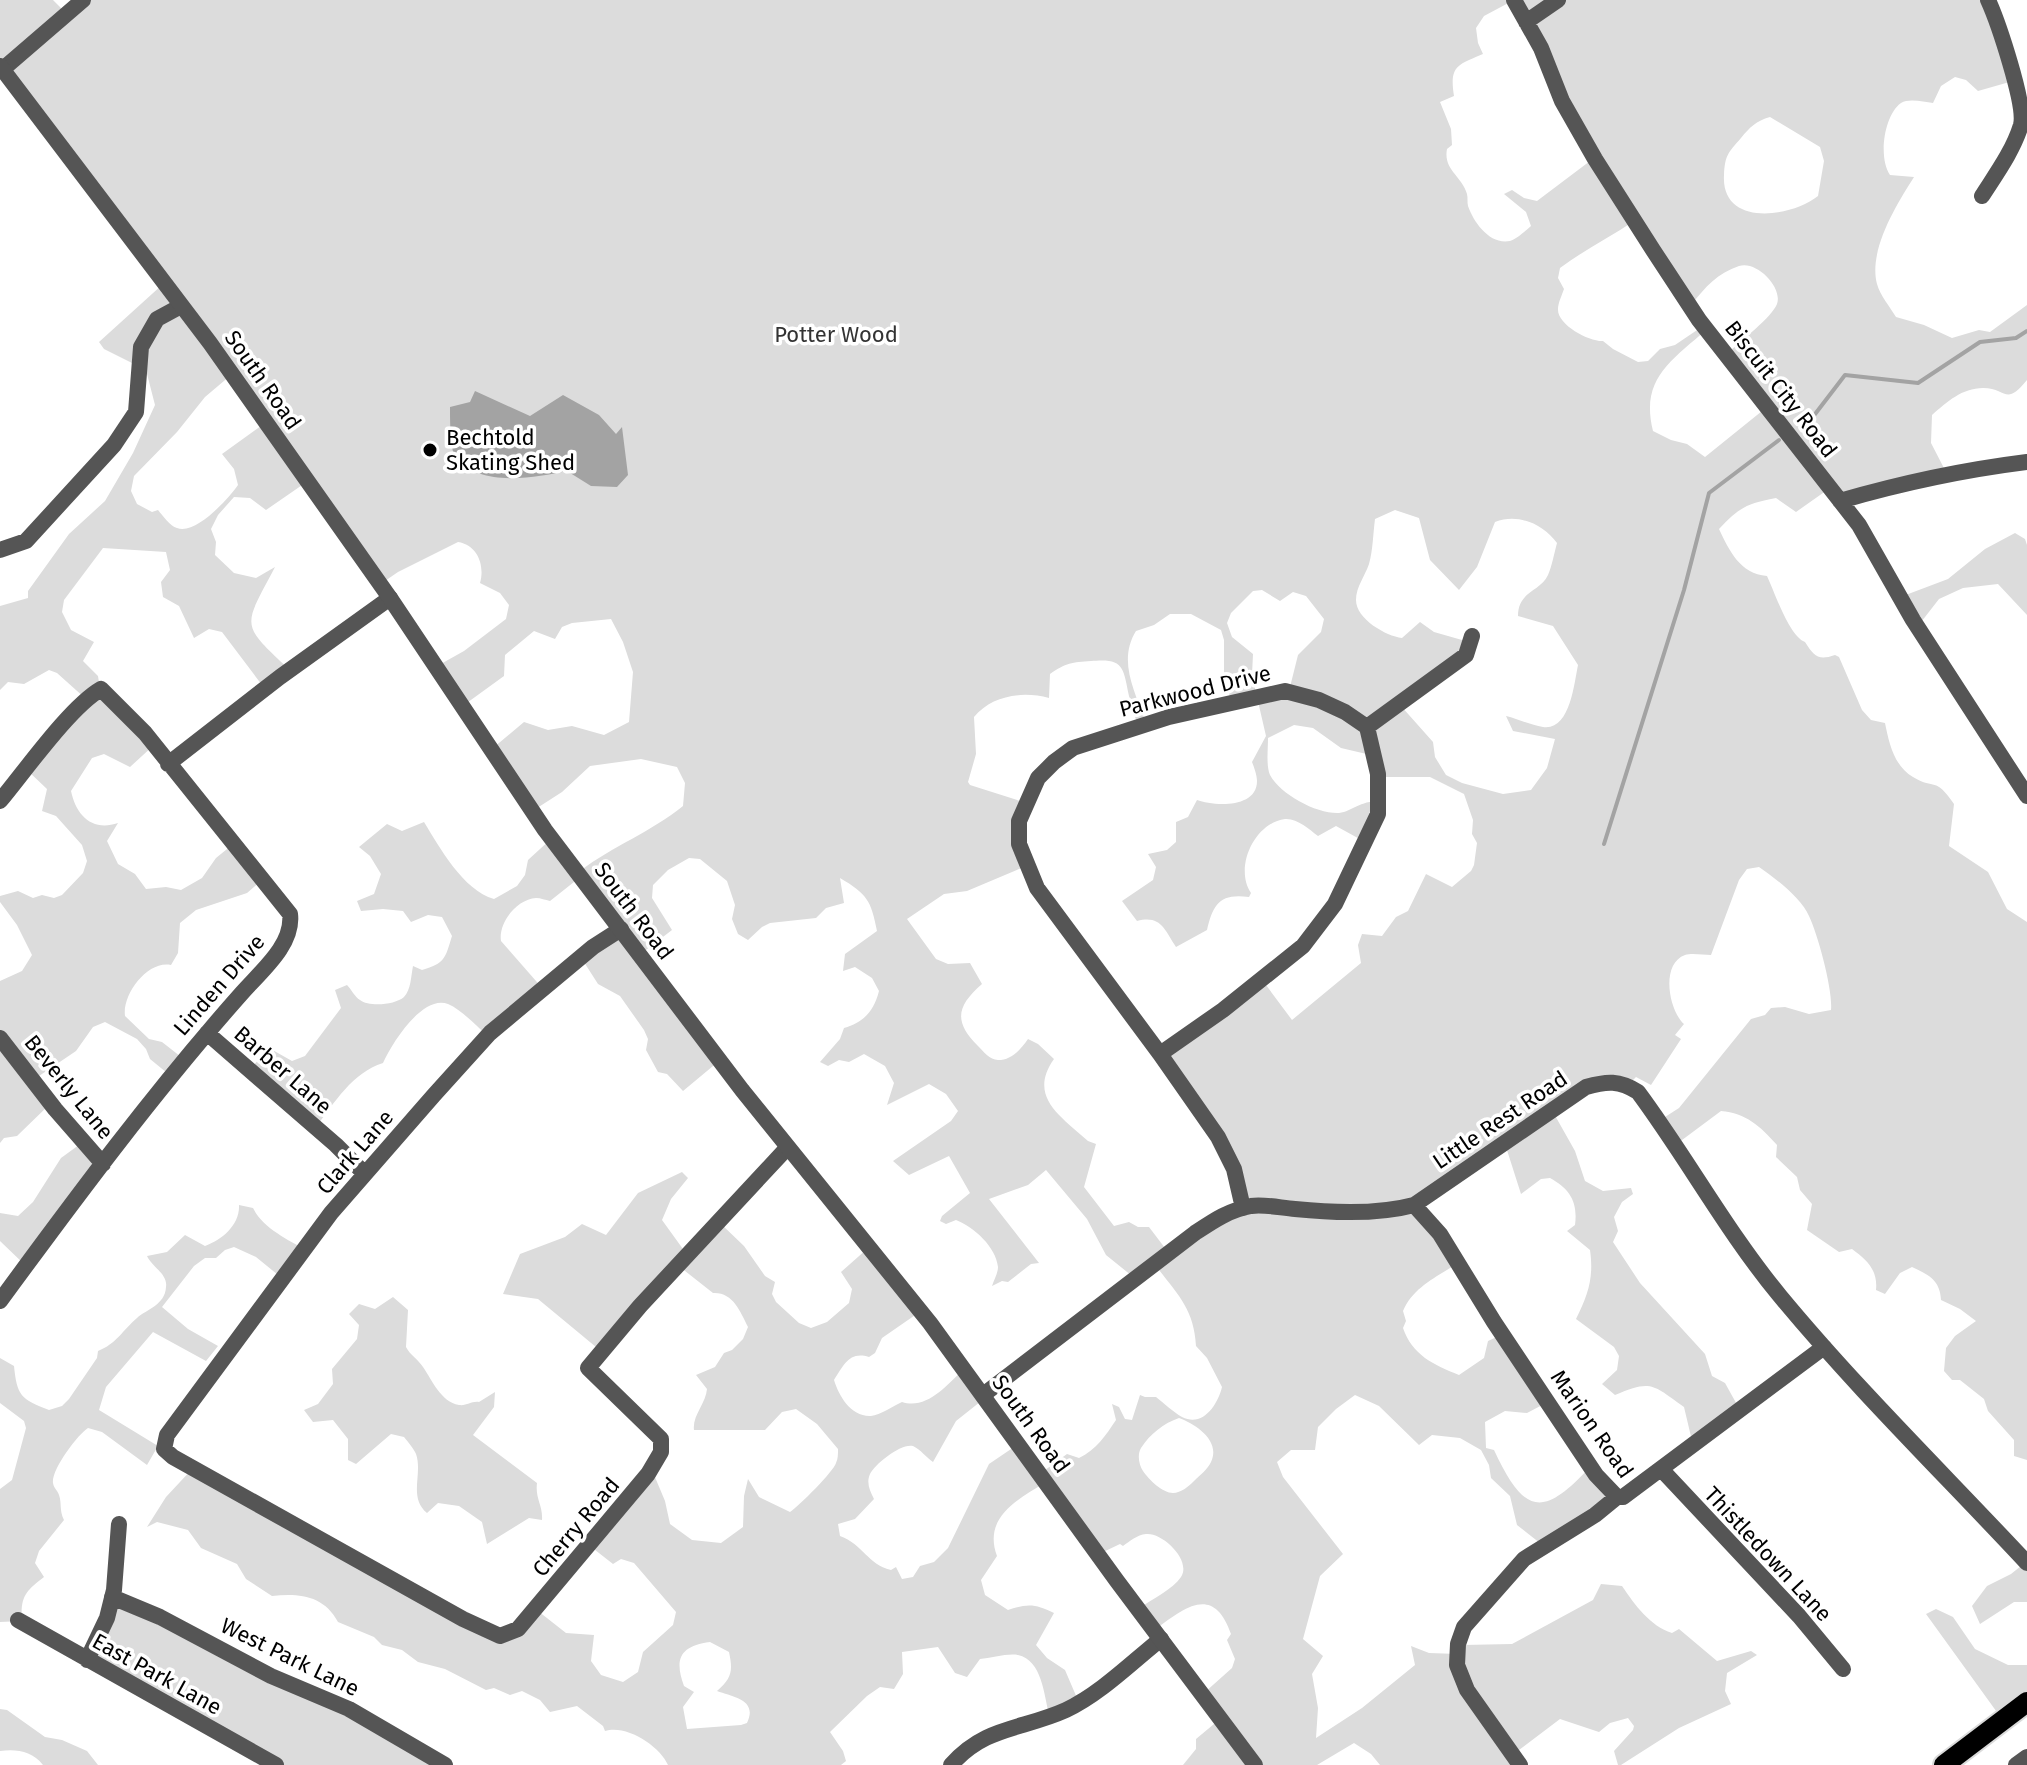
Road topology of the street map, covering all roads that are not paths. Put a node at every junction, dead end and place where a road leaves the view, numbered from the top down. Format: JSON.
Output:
{"nodes":[{"id":1,"x":83,"y":0,"type":"edge"},
{"id":2,"x":1514,"y":0,"type":"edge"},
{"id":3,"x":1558,"y":0,"type":"edge"},
{"id":4,"x":1988,"y":0,"type":"edge"},
{"id":5,"x":1526,"y":22,"type":"junction"},
{"id":6,"x":1,"y":68,"type":"edge"},
{"id":7,"x":1982,"y":196,"type":"dead end"},
{"id":8,"x":181,"y":306,"type":"junction"},
{"id":9,"x":2027,"y":462,"type":"edge"},
{"id":10,"x":1840,"y":501,"type":"junction"},
{"id":11,"x":0,"y":550,"type":"edge"},
{"id":12,"x":390,"y":598,"type":"junction"},
{"id":13,"x":1472,"y":636,"type":"dead end"},
{"id":14,"x":1367,"y":727,"type":"junction"},
{"id":15,"x":168,"y":764,"type":"junction"},
{"id":16,"x":2027,"y":796,"type":"edge"},
{"id":17,"x":0,"y":801,"type":"edge"},
{"id":18,"x":621,"y":929,"type":"junction"},
{"id":19,"x":207,"y":1033,"type":"junction"},
{"id":20,"x":0,"y":1038,"type":"edge"},
{"id":21,"x":1160,"y":1054,"type":"junction"},
{"id":22,"x":787,"y":1148,"type":"junction"},
{"id":23,"x":103,"y":1164,"type":"junction"},
{"id":24,"x":365,"y":1174,"type":"junction"},
{"id":25,"x":1414,"y":1205,"type":"junction"},
{"id":26,"x":1243,"y":1208,"type":"junction"},
{"id":27,"x":0,"y":1301,"type":"edge"},
{"id":28,"x":1824,"y":1347,"type":"junction"},
{"id":29,"x":983,"y":1395,"type":"junction"},
{"id":30,"x":166,"y":1443,"type":"joint"},
{"id":31,"x":1661,"y":1469,"type":"junction"},
{"id":32,"x":1617,"y":1497,"type":"junction"},
{"id":33,"x":119,"y":1524,"type":"dead end"},
{"id":34,"x":2027,"y":1563,"type":"edge"},
{"id":35,"x":112,"y":1597,"type":"junction"},
{"id":36,"x":18,"y":1620,"type":"dead end"},
{"id":37,"x":1161,"y":1639,"type":"junction"},
{"id":38,"x":87,"y":1660,"type":"junction"},
{"id":39,"x":1843,"y":1669,"type":"dead end"},
{"id":40,"x":2027,"y":1702,"type":"edge"},
{"id":41,"x":2027,"y":1757,"type":"edge"},
{"id":42,"x":276,"y":1765,"type":"edge"},
{"id":43,"x":445,"y":1765,"type":"edge"},
{"id":44,"x":951,"y":1765,"type":"edge"},
{"id":45,"x":1255,"y":1765,"type":"edge"},
{"id":46,"x":1520,"y":1765,"type":"edge"},
{"id":47,"x":1944,"y":1765,"type":"edge"},
{"id":48,"x":2016,"y":1765,"type":"edge"}],
"edges":[{"from":1,"to":6,"type":"street"},
{"from":2,"to":5,"type":"street","name":"Biscuit City Road"},
{"from":3,"to":5,"type":"street"},
{"from":4,"to":7,"type":"street"},
{"from":5,"to":10,"type":"street","name":"Biscuit City Road"},
{"from":6,"to":8,"type":"street","name":"South Road"},
{"from":8,"to":11,"type":"street"},
{"from":8,"to":12,"type":"street","name":"South Road"},
{"from":9,"to":10,"type":"street"},
{"from":10,"to":16,"type":"street","name":"Biscuit City Road"},
{"from":12,"to":15,"type":"street"},
{"from":12,"to":18,"type":"street","name":"South Road"},
{"from":13,"to":14,"type":"street"},
{"from":14,"to":21,"type":"street"},
{"from":14,"to":21,"type":"street","name":"Parkwood Drive"},
{"from":15,"to":17,"type":"street"},
{"from":15,"to":19,"type":"street","name":"Linden Drive"},
{"from":18,"to":22,"type":"street","name":"South Road"},
{"from":18,"to":24,"type":"street","name":"Clark Lane"},
{"from":19,"to":23,"type":"street","name":"Linden Drive"},
{"from":19,"to":24,"type":"street","name":"Barber Lane"},
{"from":20,"to":23,"type":"street","name":"Beverly Lane"},
{"from":21,"to":26,"type":"street","name":"Parkwood Drive"},
{"from":22,"to":29,"type":"street","name":"South Road"},
{"from":22,"to":30,"type":"street","name":"Cherry Road"},
{"from":23,"to":27,"type":"street","name":"Linden Drive"},
{"from":24,"to":30,"type":"street","name":"Clark Lane"},
{"from":25,"to":26,"type":"street","name":"Little Rest Road"},
{"from":25,"to":28,"type":"street","name":"Little Rest Road"},
{"from":25,"to":32,"type":"street","name":"Marion Road"},
{"from":26,"to":29,"type":"street","name":"Little Rest Road"},
{"from":28,"to":31,"type":"street","name":"Marion Road"},
{"from":28,"to":34,"type":"street","name":"Little Rest Road"},
{"from":29,"to":37,"type":"street","name":"South Road"},
{"from":31,"to":32,"type":"street","name":"Marion Road"},
{"from":31,"to":39,"type":"street","name":"Thistledown Lane"},
{"from":32,"to":46,"type":"street"},
{"from":33,"to":35,"type":"street"},
{"from":35,"to":38,"type":"street"},
{"from":35,"to":43,"type":"street","name":"West Park Lane"},
{"from":36,"to":38,"type":"street","name":"East Park Lane"},
{"from":37,"to":44,"type":"street"},
{"from":37,"to":45,"type":"street","name":"South Road"},
{"from":38,"to":42,"type":"street","name":"East Park Lane"},
{"from":40,"to":47,"type":"main road"},
{"from":41,"to":48,"type":"street"}]}
